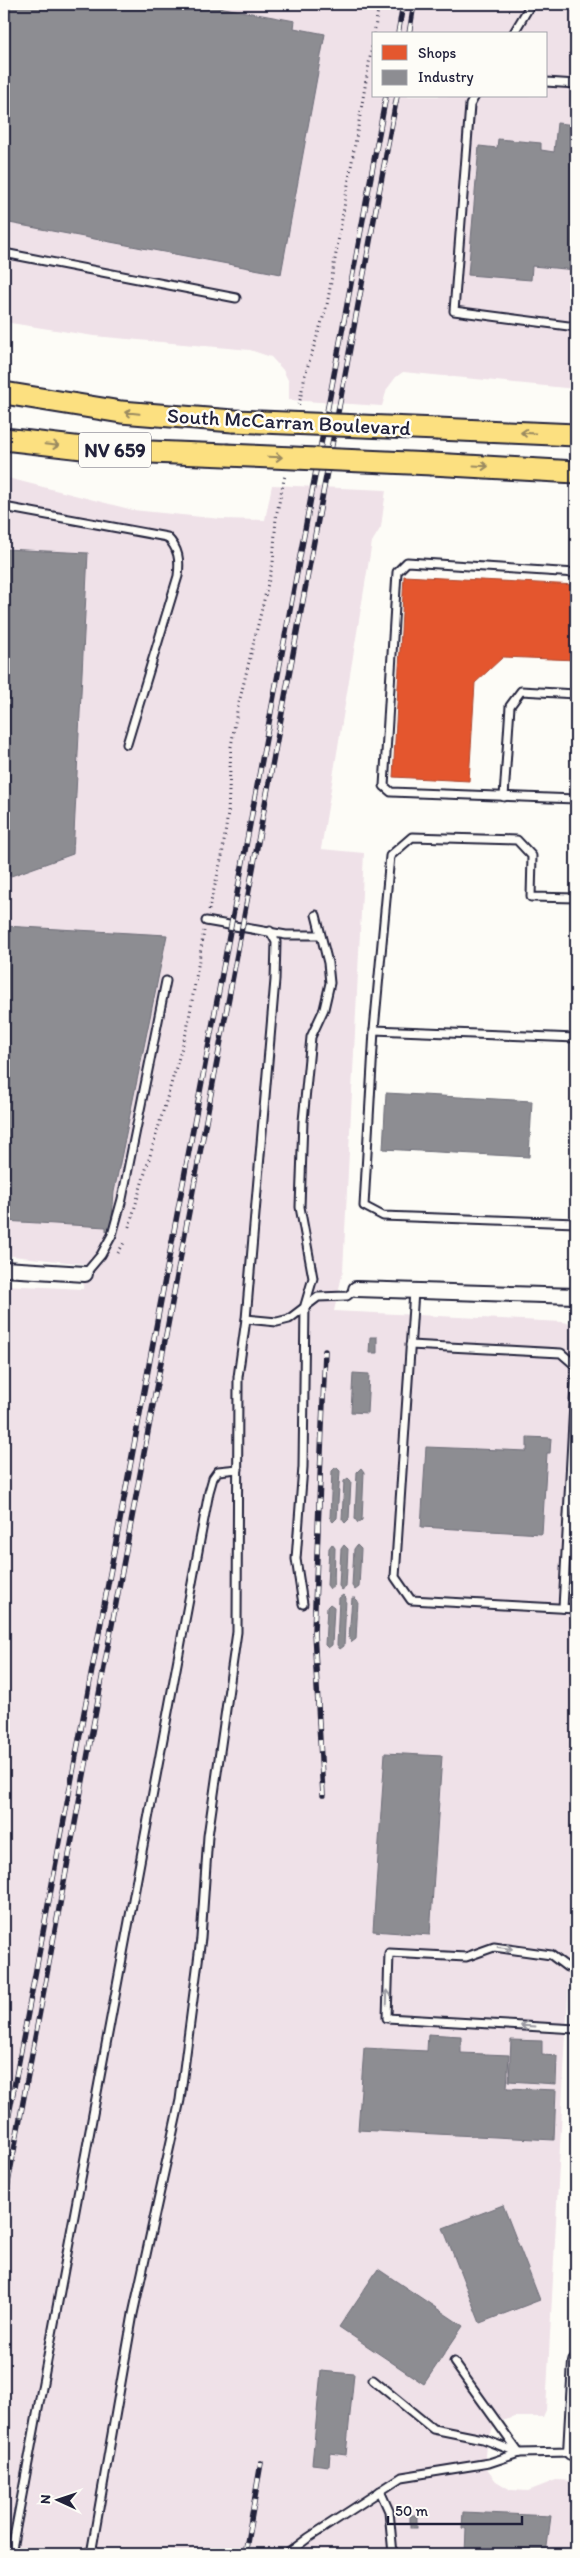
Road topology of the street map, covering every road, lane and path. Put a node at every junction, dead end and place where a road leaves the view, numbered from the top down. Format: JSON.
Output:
{"nodes":[{"id":1,"x":379,"y":4,"type":"edge"},
{"id":2,"x":531,"y":4,"type":"edge"},
{"id":3,"x":374,"y":32,"type":"edge"},
{"id":4,"x":513,"y":32,"type":"edge"},
{"id":5,"x":372,"y":47,"type":"edge"},
{"id":6,"x":548,"y":82,"type":"edge"},
{"id":7,"x":576,"y":84,"type":"edge"},
{"id":8,"x":474,"y":98,"type":"edge"},
{"id":9,"x":4,"y":253,"type":"edge"},
{"id":10,"x":236,"y":298,"type":"dead end"},
{"id":11,"x":576,"y":327,"type":"edge"},
{"id":12,"x":4,"y":393,"type":"edge"},
{"id":13,"x":298,"y":412,"type":"dead end"},
{"id":14,"x":576,"y":435,"type":"edge"},
{"id":15,"x":4,"y":439,"type":"edge"},
{"id":16,"x":286,"y":469,"type":"dead end"},
{"id":17,"x":576,"y":472,"type":"edge"},
{"id":18,"x":4,"y":507,"type":"edge"},
{"id":19,"x":576,"y":573,"type":"edge"},
{"id":20,"x":576,"y":694,"type":"edge"},
{"id":21,"x":127,"y":744,"type":"dead end"},
{"id":22,"x":504,"y":796,"type":"junction"},
{"id":23,"x":576,"y":799,"type":"edge"},
{"id":24,"x":576,"y":898,"type":"edge"},
{"id":25,"x":316,"y":915,"type":"dead end"},
{"id":26,"x":206,"y":921,"type":"junction"},
{"id":27,"x":270,"y":931,"type":"junction"},
{"id":28,"x":319,"y":935,"type":"junction"},
{"id":29,"x":166,"y":981,"type":"dead end"},
{"id":30,"x":374,"y":1030,"type":"junction"},
{"id":31,"x":576,"y":1038,"type":"edge"},
{"id":32,"x":576,"y":1222,"type":"edge"},
{"id":33,"x":128,"y":1229,"type":"dead end"},
{"id":34,"x":126,"y":1237,"type":"dead end"},
{"id":35,"x":112,"y":1262,"type":"dead end"},
{"id":36,"x":4,"y":1269,"type":"edge"},
{"id":37,"x":85,"y":1274,"type":"joint"},
{"id":38,"x":356,"y":1289,"type":"joint"},
{"id":39,"x":414,"y":1291,"type":"junction"},
{"id":40,"x":576,"y":1296,"type":"edge"},
{"id":41,"x":305,"y":1305,"type":"junction"},
{"id":42,"x":246,"y":1319,"type":"junction"},
{"id":43,"x":410,"y":1345,"type":"junction"},
{"id":44,"x":574,"y":1439,"type":"edge"},
{"id":45,"x":238,"y":1470,"type":"junction"},
{"id":46,"x":303,"y":1604,"type":"dead end"},
{"id":47,"x":563,"y":1608,"type":"junction"},
{"id":48,"x":576,"y":1609,"type":"edge"},
{"id":49,"x":576,"y":1968,"type":"edge"},
{"id":50,"x":576,"y":2029,"type":"edge"},
{"id":51,"x":454,"y":2362,"type":"dead end"},
{"id":52,"x":576,"y":2362,"type":"edge"},
{"id":53,"x":373,"y":2380,"type":"dead end"},
{"id":54,"x":574,"y":2452,"type":"edge"},
{"id":55,"x":519,"y":2453,"type":"junction"},
{"id":56,"x":380,"y":2491,"type":"junction"},
{"id":57,"x":11,"y":2554,"type":"edge"},
{"id":58,"x":91,"y":2554,"type":"edge"},
{"id":59,"x":287,"y":2554,"type":"edge"},
{"id":60,"x":393,"y":2554,"type":"edge"}],
"edges":[{"from":1,"to":3,"type":"path"},
{"from":2,"to":4,"type":"lane"},
{"from":5,"to":13,"type":"path"},
{"from":6,"to":7,"type":"lane"},
{"from":8,"to":11,"type":"lane"},
{"from":9,"to":10,"type":"lane"},
{"from":14,"to":12,"type":"main road","name":"South McCarran Boulevard","number":"NV 659","one_way":true,"bridge":true},
{"from":15,"to":17,"type":"main road","name":"South McCarran Boulevard","number":"NV 659","one_way":true,"bridge":true},
{"from":16,"to":26,"type":"path"},
{"from":18,"to":21,"type":"lane"},
{"from":19,"to":22,"type":"lane"},
{"from":20,"to":22,"type":"lane"},
{"from":22,"to":23,"type":"lane"},
{"from":24,"to":30,"type":"lane"},
{"from":25,"to":28,"type":"lane"},
{"from":26,"to":27,"type":"lane"},
{"from":26,"to":33,"type":"path"},
{"from":27,"to":28,"type":"lane"},
{"from":27,"to":42,"type":"lane"},
{"from":28,"to":41,"type":"lane"},
{"from":29,"to":37,"type":"lane"},
{"from":30,"to":31,"type":"lane"},
{"from":30,"to":32,"type":"lane"},
{"from":34,"to":35,"type":"path"},
{"from":36,"to":37,"type":"street"},
{"from":38,"to":39,"type":"street"},
{"from":38,"to":41,"type":"lane"},
{"from":39,"to":40,"type":"street"},
{"from":39,"to":43,"type":"lane"},
{"from":41,"to":42,"type":"lane"},
{"from":41,"to":46,"type":"lane"},
{"from":42,"to":45,"type":"lane"},
{"from":43,"to":44,"type":"lane"},
{"from":43,"to":47,"type":"lane"},
{"from":44,"to":47,"type":"lane"},
{"from":45,"to":57,"type":"lane"},
{"from":45,"to":58,"type":"lane"},
{"from":47,"to":48,"type":"lane"},
{"from":50,"to":49,"type":"lane","one_way":true},
{"from":51,"to":55,"type":"lane"},
{"from":52,"to":54,"type":"street"},
{"from":53,"to":55,"type":"lane"},
{"from":54,"to":55,"type":"lane"},
{"from":55,"to":56,"type":"lane"},
{"from":56,"to":59,"type":"lane"},
{"from":56,"to":60,"type":"lane"}]}
